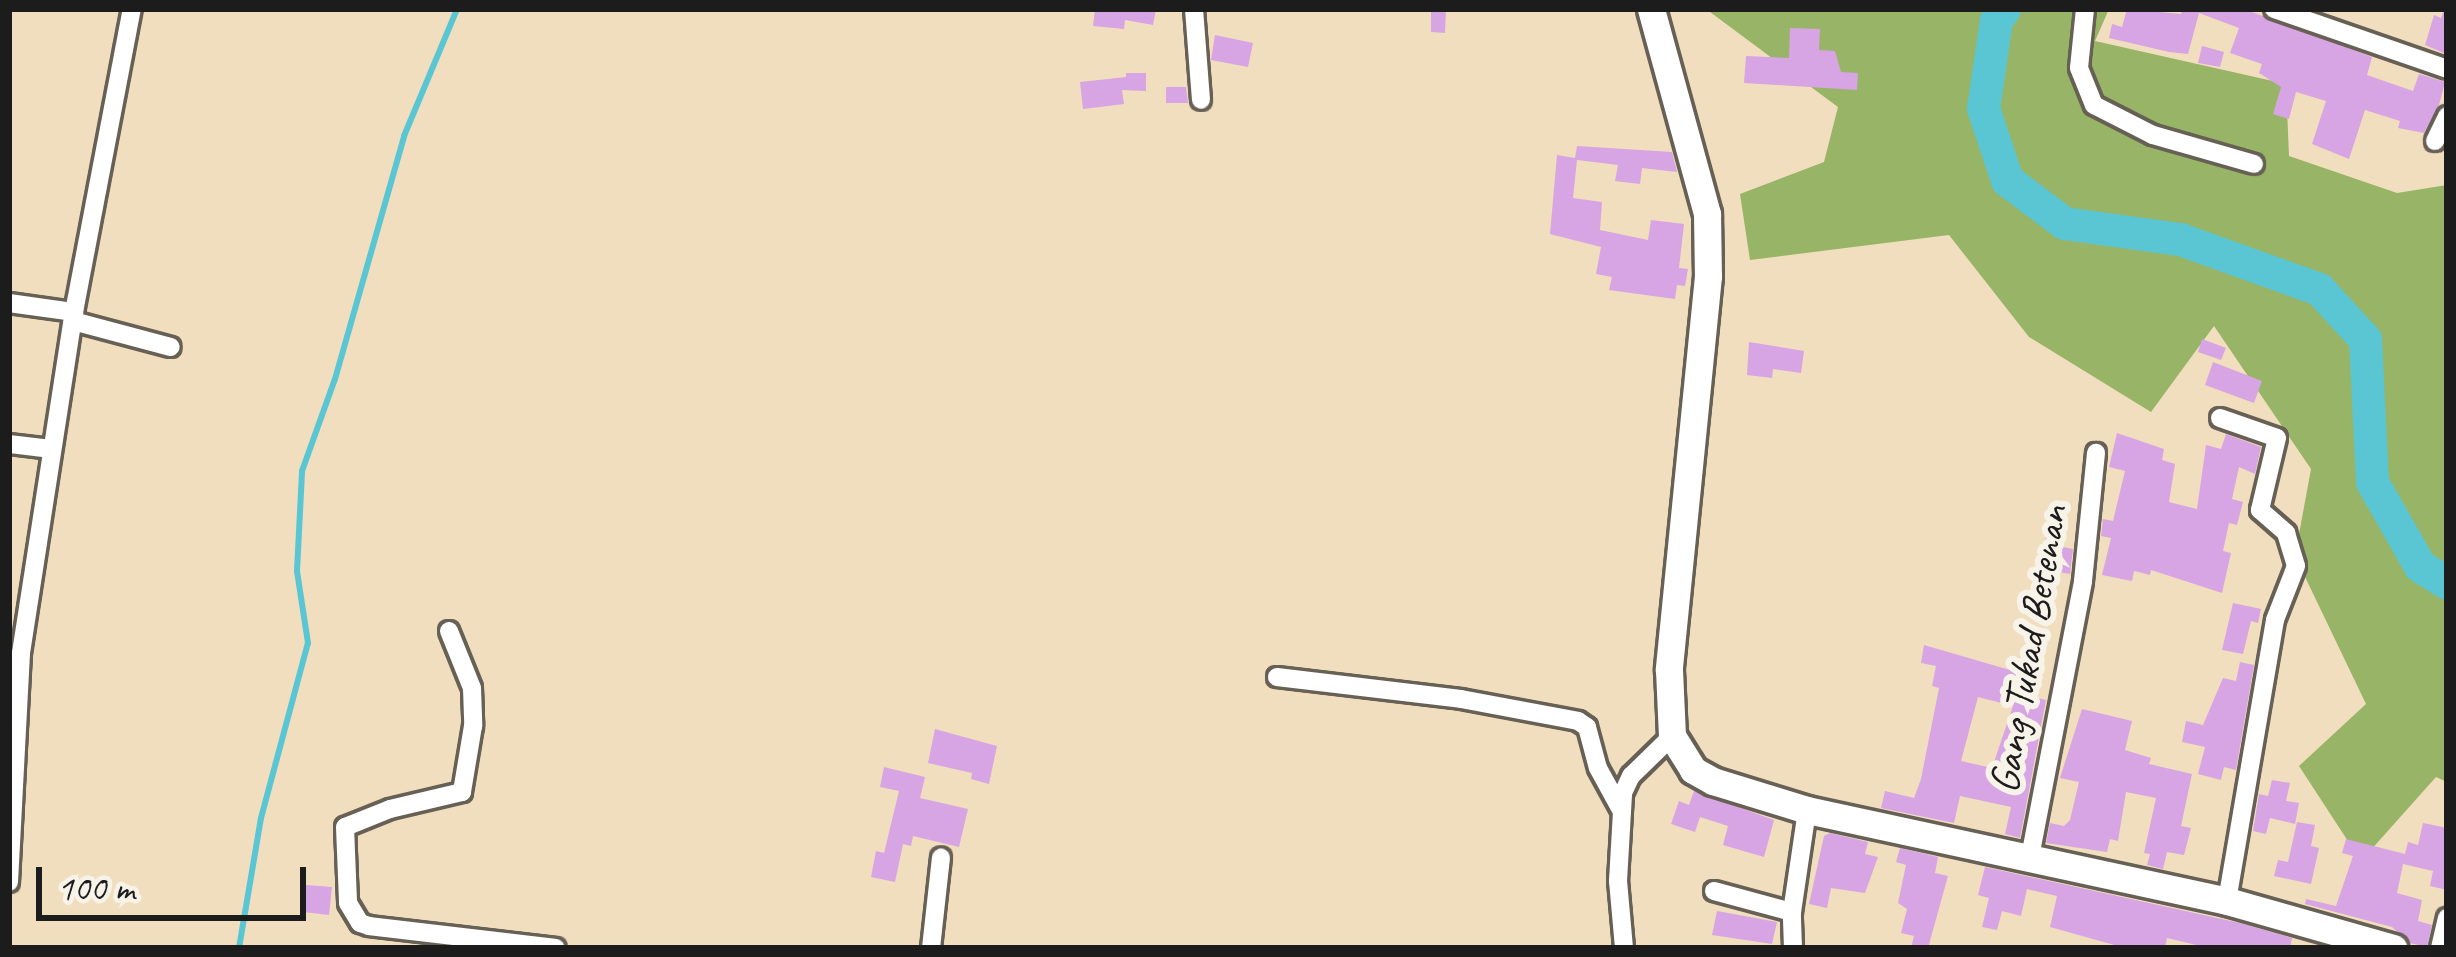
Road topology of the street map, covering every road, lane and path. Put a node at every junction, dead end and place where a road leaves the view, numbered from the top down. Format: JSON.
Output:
{"nodes":[{"id":1,"x":132,"y":9,"type":"edge"},
{"id":2,"x":1194,"y":9,"type":"edge"},
{"id":3,"x":1651,"y":9,"type":"edge"},
{"id":4,"x":2085,"y":9,"type":"edge"},
{"id":5,"x":2273,"y":9,"type":"edge"},
{"id":6,"x":2447,"y":69,"type":"edge"},
{"id":7,"x":1201,"y":100,"type":"dead end"},
{"id":8,"x":2447,"y":116,"type":"edge"},
{"id":9,"x":2435,"y":141,"type":"dead end"},
{"id":10,"x":2254,"y":164,"type":"dead end"},
{"id":11,"x":9,"y":303,"type":"edge"},
{"id":12,"x":73,"y":316,"type":"junction"},
{"id":13,"x":171,"y":347,"type":"dead end"},
{"id":14,"x":2220,"y":418,"type":"dead end"},
{"id":15,"x":9,"y":445,"type":"edge"},
{"id":16,"x":51,"y":449,"type":"junction"},
{"id":17,"x":2096,"y":453,"type":"dead end"},
{"id":18,"x":449,"y":631,"type":"dead end"},
{"id":19,"x":1277,"y":676,"type":"dead end"},
{"id":20,"x":1678,"y":746,"type":"junction"},
{"id":21,"x":1620,"y":808,"type":"junction"},
{"id":22,"x":1808,"y":810,"type":"junction"},
{"id":23,"x":2030,"y":857,"type":"junction"},
{"id":24,"x":940,"y":858,"type":"dead end"},
{"id":25,"x":9,"y":882,"type":"edge"},
{"id":26,"x":1714,"y":891,"type":"dead end"},
{"id":27,"x":2227,"y":901,"type":"junction"},
{"id":28,"x":1792,"y":911,"type":"junction"},
{"id":29,"x":2447,"y":918,"type":"edge"},
{"id":30,"x":556,"y":948,"type":"edge"},
{"id":31,"x":931,"y":948,"type":"edge"},
{"id":32,"x":1624,"y":948,"type":"edge"},
{"id":33,"x":1793,"y":948,"type":"edge"},
{"id":34,"x":2393,"y":948,"type":"edge"},
{"id":35,"x":2440,"y":948,"type":"edge"}],
"edges":[{"from":1,"to":12,"type":"street"},
{"from":2,"to":7,"type":"street"},
{"from":3,"to":20,"type":"main road"},
{"from":4,"to":10,"type":"street"},
{"from":5,"to":6,"type":"street"},
{"from":8,"to":9,"type":"street"},
{"from":11,"to":12,"type":"street"},
{"from":12,"to":13,"type":"street"},
{"from":12,"to":16,"type":"street"},
{"from":14,"to":27,"type":"street"},
{"from":15,"to":16,"type":"street"},
{"from":16,"to":25,"type":"street"},
{"from":17,"to":23,"type":"street","name":"Gang Tukad Betenan"},
{"from":18,"to":30,"type":"street"},
{"from":19,"to":21,"type":"street"},
{"from":20,"to":21,"type":"street"},
{"from":20,"to":22,"type":"main road"},
{"from":21,"to":32,"type":"street"},
{"from":22,"to":23,"type":"main road"},
{"from":22,"to":28,"type":"street"},
{"from":23,"to":27,"type":"main road"},
{"from":24,"to":31,"type":"street"},
{"from":26,"to":28,"type":"street"},
{"from":27,"to":34,"type":"main road"},
{"from":28,"to":33,"type":"street"},
{"from":29,"to":35,"type":"street"}]}
